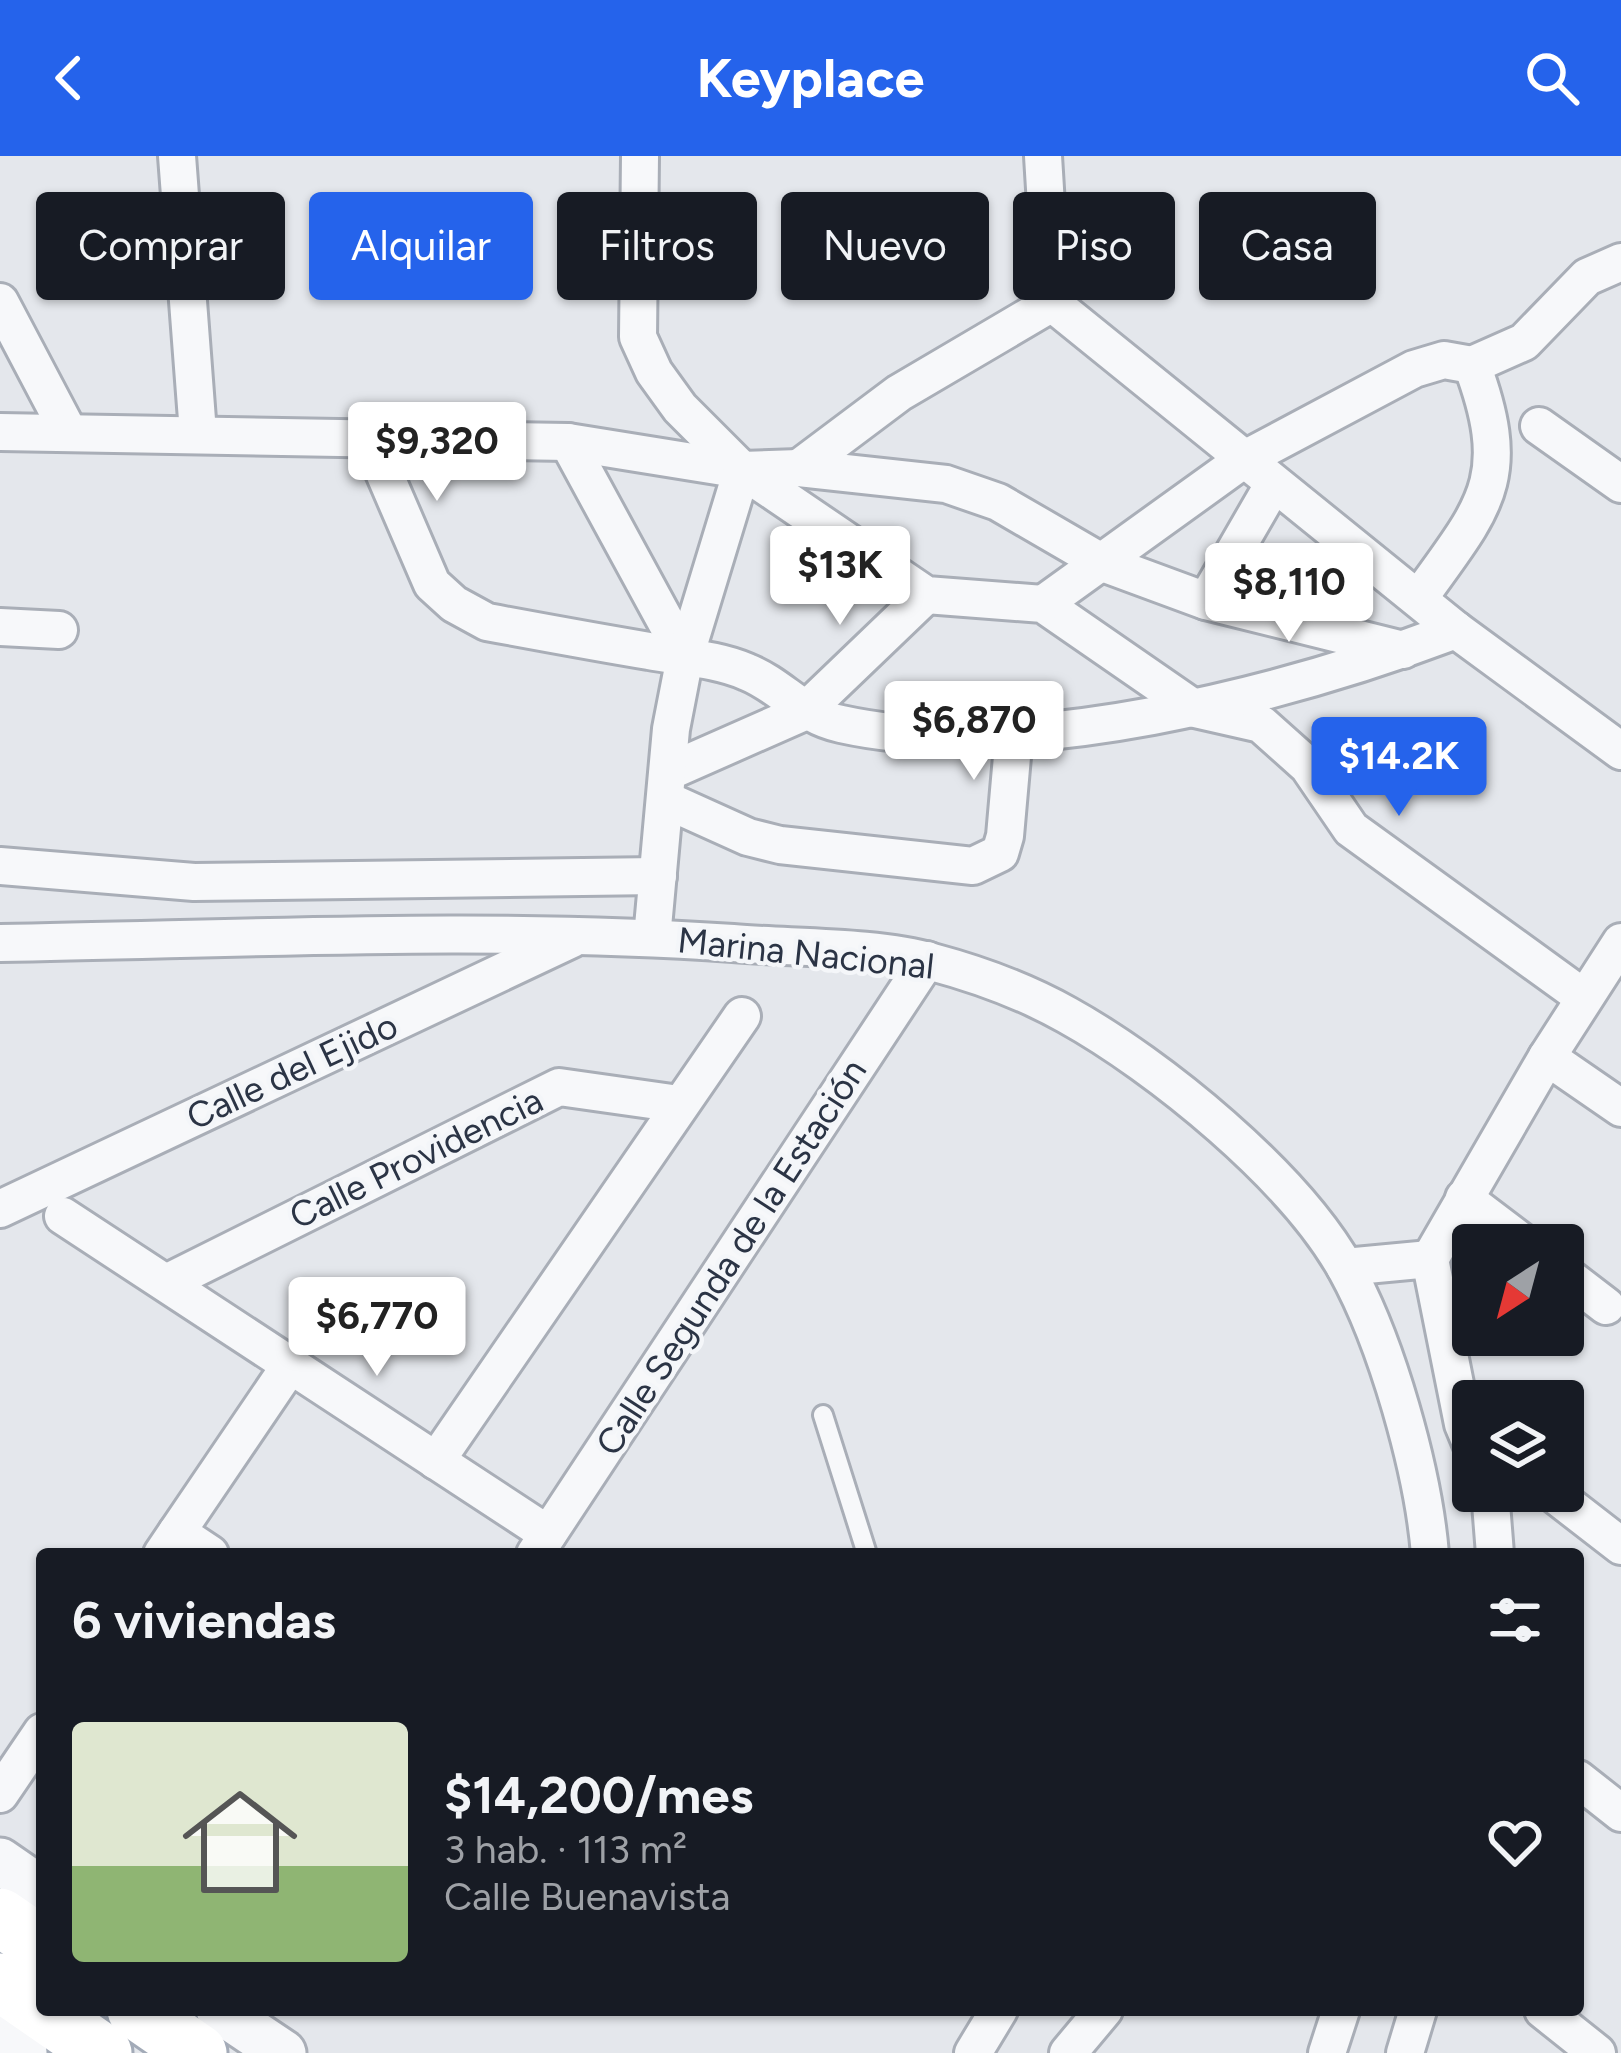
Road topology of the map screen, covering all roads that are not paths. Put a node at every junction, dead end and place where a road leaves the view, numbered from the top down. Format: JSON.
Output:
{"nodes":[{"id":1,"x":177,"y":156,"type":"edge"},
{"id":2,"x":640,"y":156,"type":"edge"},
{"id":3,"x":1043,"y":156,"type":"edge"},
{"id":4,"x":1621,"y":230,"type":"edge"},
{"id":5,"x":1604,"y":270,"type":"edge"},
{"id":6,"x":0,"y":302,"type":"edge"},
{"id":7,"x":1052,"y":303,"type":"junction"},
{"id":8,"x":1472,"y":365,"type":"junction"},
{"id":9,"x":1539,"y":426,"type":"dead end"},
{"id":10,"x":68,"y":431,"type":"junction"},
{"id":11,"x":0,"y":432,"type":"edge"},
{"id":12,"x":198,"y":434,"type":"junction"},
{"id":13,"x":370,"y":440,"type":"junction"},
{"id":14,"x":568,"y":442,"type":"junction"},
{"id":15,"x":1243,"y":460,"type":"junction"},
{"id":16,"x":799,"y":468,"type":"junction"},
{"id":17,"x":742,"y":470,"type":"junction"},
{"id":18,"x":1273,"y":484,"type":"junction"},
{"id":19,"x":1621,"y":484,"type":"edge"},
{"id":20,"x":1103,"y":563,"type":"junction"},
{"id":21,"x":926,"y":596,"type":"junction"},
{"id":22,"x":1419,"y":598,"type":"junction"},
{"id":23,"x":1206,"y":601,"type":"junction"},
{"id":24,"x":1043,"y":604,"type":"junction"},
{"id":25,"x":0,"y":627,"type":"edge"},
{"id":26,"x":58,"y":630,"type":"dead end"},
{"id":27,"x":1456,"y":630,"type":"junction"},
{"id":28,"x":1403,"y":650,"type":"junction"},
{"id":29,"x":685,"y":657,"type":"junction"},
{"id":30,"x":1195,"y":709,"type":"junction"},
{"id":31,"x":804,"y":712,"type":"junction"},
{"id":32,"x":1014,"y":734,"type":"junction"},
{"id":33,"x":1621,"y":752,"type":"edge"},
{"id":34,"x":667,"y":786,"type":"junction"},
{"id":35,"x":0,"y":866,"type":"edge"},
{"id":36,"x":658,"y":876,"type":"junction"},
{"id":37,"x":584,"y":933,"type":"junction"},
{"id":38,"x":652,"y":938,"type":"junction"},
{"id":39,"x":1621,"y":942,"type":"edge"},
{"id":40,"x":0,"y":943,"type":"edge"},
{"id":41,"x":926,"y":960,"type":"junction"},
{"id":42,"x":1583,"y":997,"type":"junction"},
{"id":43,"x":742,"y":1016,"type":"dead end"},
{"id":44,"x":1547,"y":1057,"type":"junction"},
{"id":45,"x":679,"y":1104,"type":"junction"},
{"id":46,"x":1621,"y":1108,"type":"edge"},
{"id":47,"x":1464,"y":1198,"type":"junction"},
{"id":48,"x":0,"y":1209,"type":"edge"},
{"id":49,"x":63,"y":1216,"type":"dead end"},
{"id":50,"x":1498,"y":1224,"type":"edge"},
{"id":51,"x":1430,"y":1259,"type":"junction"},
{"id":52,"x":1345,"y":1268,"type":"junction"},
{"id":53,"x":168,"y":1282,"type":"junction"},
{"id":54,"x":1584,"y":1289,"type":"edge"},
{"id":55,"x":1606,"y":1306,"type":"dead end"},
{"id":56,"x":291,"y":1364,"type":"junction"},
{"id":57,"x":1458,"y":1380,"type":"edge"},
{"id":58,"x":824,"y":1415,"type":"dead end"},
{"id":59,"x":436,"y":1461,"type":"junction"},
{"id":60,"x":1492,"y":1512,"type":"edge"},
{"id":61,"x":1577,"y":1512,"type":"edge"},
{"id":62,"x":170,"y":1543,"type":"edge"},
{"id":63,"x":542,"y":1544,"type":"edge"},
{"id":64,"x":1621,"y":1546,"type":"edge"},
{"id":65,"x":865,"y":1548,"type":"edge"},
{"id":66,"x":1429,"y":1548,"type":"edge"},
{"id":67,"x":1495,"y":1548,"type":"edge"},
{"id":68,"x":36,"y":1741,"type":"edge"},
{"id":69,"x":1584,"y":1784,"type":"edge"},
{"id":70,"x":0,"y":1794,"type":"edge"},
{"id":71,"x":1621,"y":1813,"type":"edge"},
{"id":72,"x":0,"y":1861,"type":"edge"},
{"id":73,"x":36,"y":1885,"type":"edge"},
{"id":74,"x":0,"y":1917,"type":"edge"},
{"id":75,"x":36,"y":1942,"type":"edge"},
{"id":76,"x":0,"y":1982,"type":"edge"},
{"id":77,"x":36,"y":2007,"type":"edge"},
{"id":78,"x":49,"y":2016,"type":"edge"},
{"id":79,"x":175,"y":2016,"type":"edge"},
{"id":80,"x":995,"y":2016,"type":"edge"},
{"id":81,"x":1098,"y":2016,"type":"edge"},
{"id":82,"x":1339,"y":2016,"type":"edge"},
{"id":83,"x":1416,"y":2016,"type":"edge"},
{"id":84,"x":1551,"y":2016,"type":"edge"},
{"id":85,"x":221,"y":2023,"type":"edge"},
{"id":86,"x":103,"y":2053,"type":"edge"},
{"id":87,"x":283,"y":2053,"type":"edge"},
{"id":88,"x":973,"y":2053,"type":"edge"},
{"id":89,"x":1068,"y":2053,"type":"edge"},
{"id":90,"x":1327,"y":2053,"type":"edge"},
{"id":91,"x":1405,"y":2053,"type":"edge"},
{"id":92,"x":1597,"y":2053,"type":"edge"}],
"edges":[{"from":1,"to":12,"type":"street"},
{"from":2,"to":17,"type":"street"},
{"from":3,"to":7,"type":"street"},
{"from":4,"to":5,"type":"street"},
{"from":5,"to":8,"type":"street"},
{"from":6,"to":10,"type":"street"},
{"from":7,"to":15,"type":"street"},
{"from":7,"to":16,"type":"street"},
{"from":8,"to":15,"type":"street"},
{"from":8,"to":22,"type":"street"},
{"from":9,"to":19,"type":"street"},
{"from":10,"to":11,"type":"street"},
{"from":10,"to":12,"type":"street"},
{"from":12,"to":13,"type":"street"},
{"from":13,"to":14,"type":"street"},
{"from":13,"to":29,"type":"street"},
{"from":14,"to":17,"type":"street"},
{"from":14,"to":29,"type":"street"},
{"from":15,"to":18,"type":"street"},
{"from":15,"to":20,"type":"street"},
{"from":16,"to":17,"type":"street"},
{"from":16,"to":20,"type":"street"},
{"from":17,"to":21,"type":"street"},
{"from":17,"to":29,"type":"street"},
{"from":18,"to":22,"type":"street"},
{"from":18,"to":23,"type":"street"},
{"from":20,"to":23,"type":"street"},
{"from":20,"to":24,"type":"street"},
{"from":21,"to":24,"type":"street"},
{"from":21,"to":31,"type":"street"},
{"from":22,"to":27,"type":"street"},
{"from":23,"to":28,"type":"street"},
{"from":24,"to":30,"type":"street"},
{"from":25,"to":26,"type":"street"},
{"from":27,"to":28,"type":"street"},
{"from":27,"to":33,"type":"street"},
{"from":28,"to":30,"type":"street"},
{"from":29,"to":31,"type":"street"},
{"from":29,"to":34,"type":"street"},
{"from":30,"to":32,"type":"street"},
{"from":30,"to":42,"type":"street"},
{"from":31,"to":32,"type":"street"},
{"from":31,"to":34,"type":"street"},
{"from":32,"to":34,"type":"street"},
{"from":34,"to":36,"type":"street"},
{"from":35,"to":36,"type":"street"},
{"from":36,"to":38,"type":"street"},
{"from":37,"to":38,"type":"street","name":"Marina Nacional"},
{"from":37,"to":40,"type":"street","name":"Marina Nacional"},
{"from":37,"to":48,"type":"street","name":"Calle del Ejido"},
{"from":38,"to":41,"type":"street","name":"Marina Nacional"},
{"from":39,"to":42,"type":"street"},
{"from":41,"to":52,"type":"street","name":"Marina Nacional"},
{"from":41,"to":63,"type":"street","name":"Calle Segunda de la Estación"},
{"from":42,"to":44,"type":"street"},
{"from":43,"to":45,"type":"street"},
{"from":44,"to":46,"type":"street"},
{"from":44,"to":47,"type":"street"},
{"from":45,"to":53,"type":"street","name":"Calle Providencia"},
{"from":45,"to":59,"type":"street"},
{"from":47,"to":50,"type":"street"},
{"from":47,"to":51,"type":"street"},
{"from":49,"to":53,"type":"street"},
{"from":51,"to":52,"type":"street"},
{"from":51,"to":57,"type":"street"},
{"from":52,"to":66,"type":"street","name":"Marina Nacional"},
{"from":53,"to":56,"type":"street"},
{"from":54,"to":55,"type":"street"},
{"from":56,"to":59,"type":"street"},
{"from":56,"to":62,"type":"street"},
{"from":58,"to":65,"type":"lane"},
{"from":59,"to":63,"type":"street"},
{"from":60,"to":67,"type":"street"},
{"from":61,"to":64,"type":"street"},
{"from":68,"to":70,"type":"street"},
{"from":69,"to":71,"type":"street"},
{"from":72,"to":73,"type":"street"},
{"from":74,"to":75,"type":"main road"},
{"from":76,"to":77,"type":"main road"},
{"from":78,"to":86,"type":"main road"},
{"from":79,"to":85,"type":"main road"},
{"from":80,"to":88,"type":"street"},
{"from":81,"to":89,"type":"street"},
{"from":82,"to":90,"type":"street"},
{"from":83,"to":91,"type":"street"},
{"from":84,"to":92,"type":"street"},
{"from":85,"to":87,"type":"street"}]}
